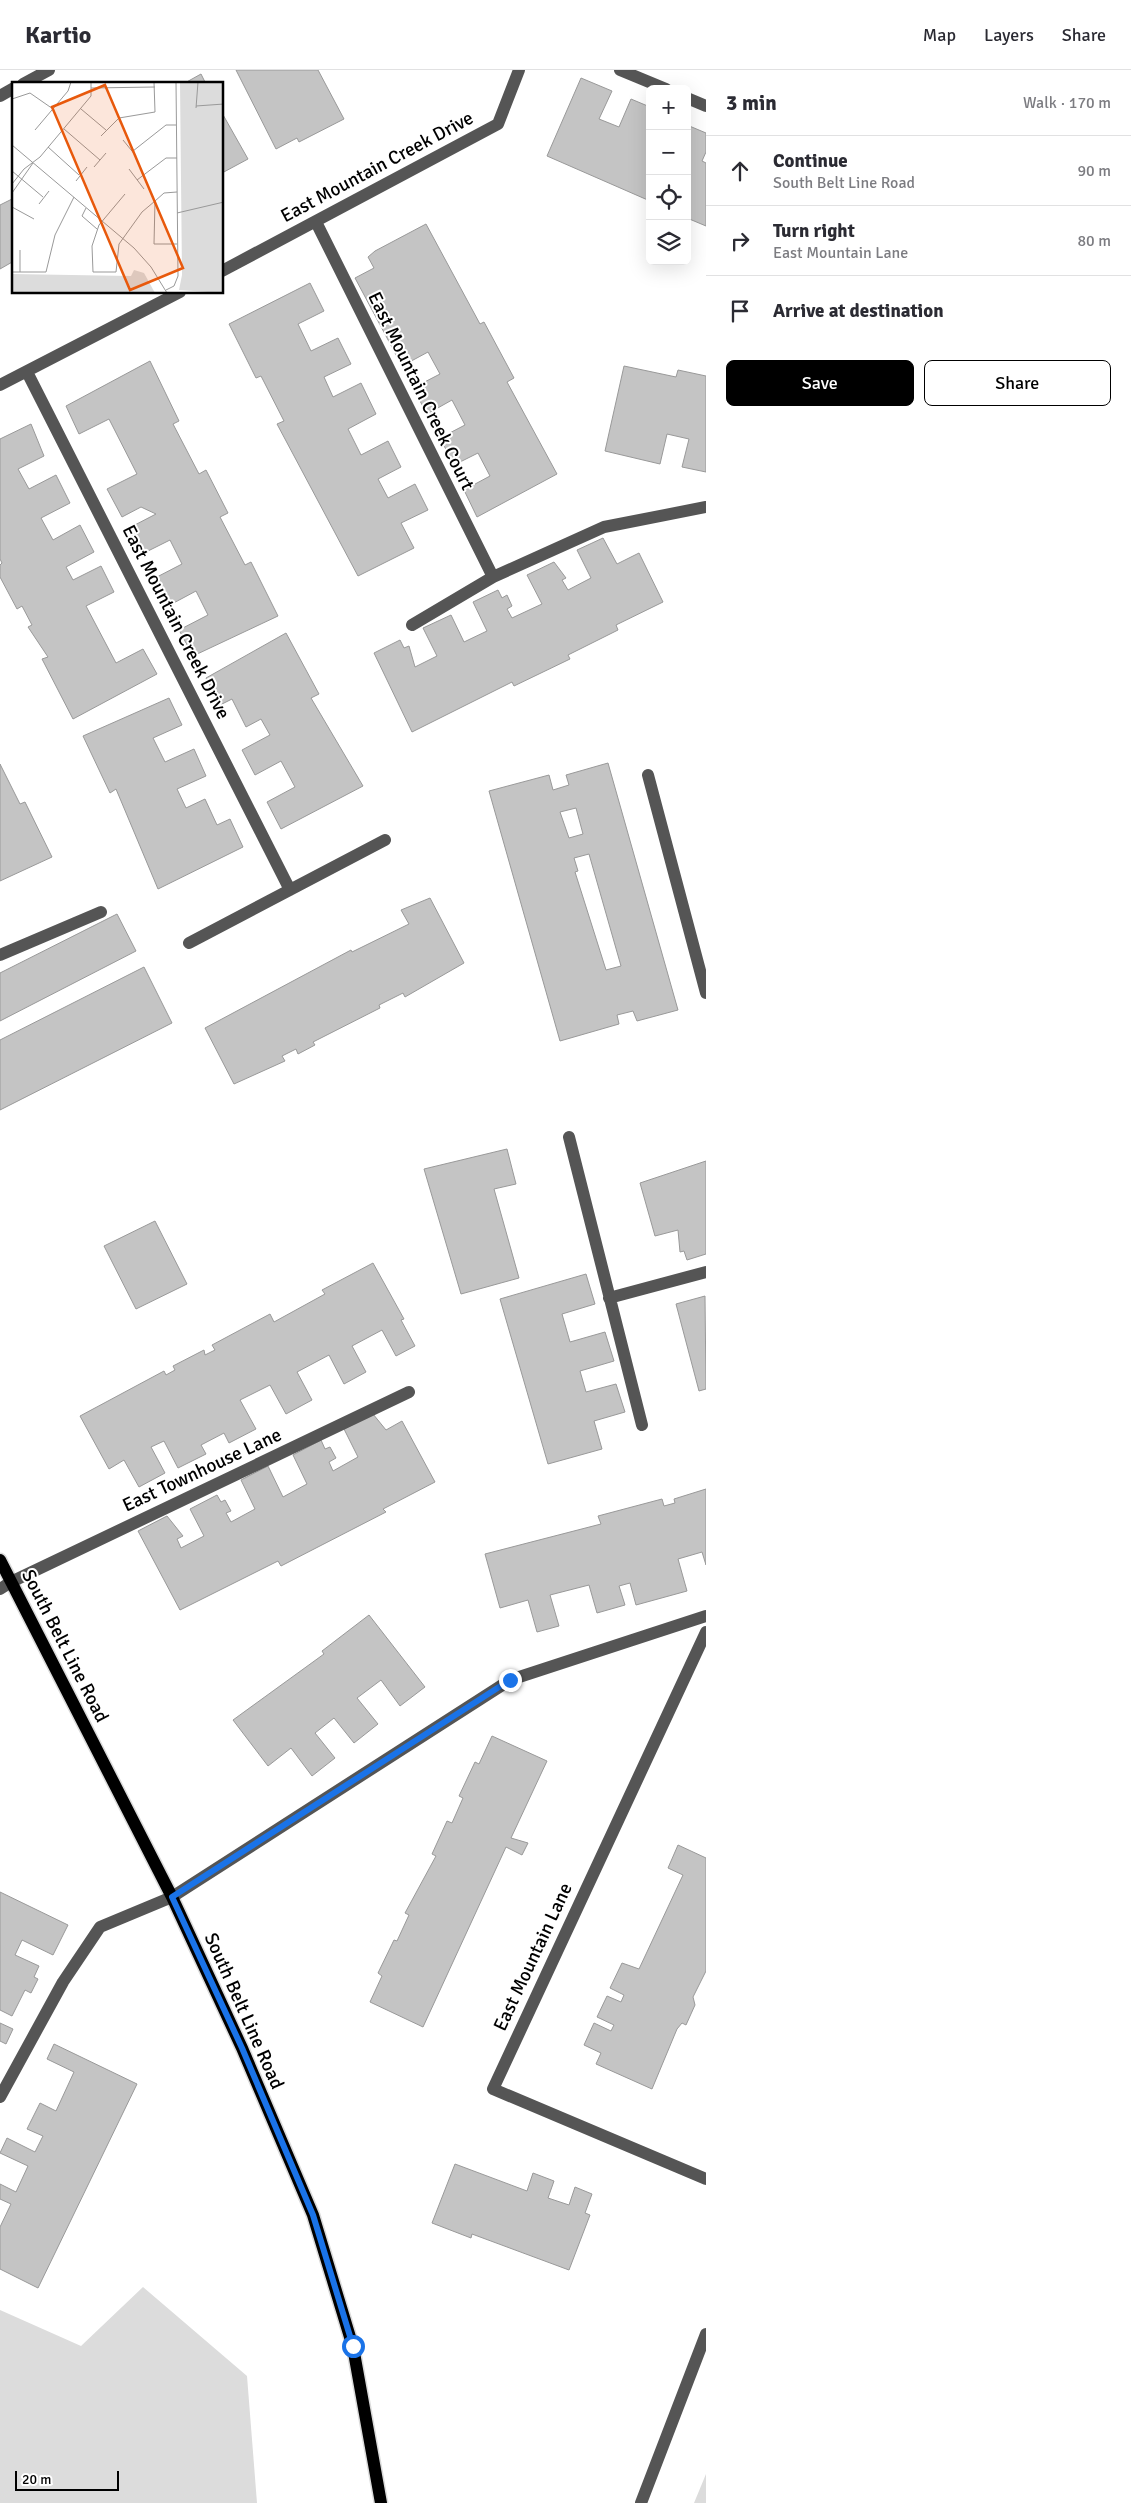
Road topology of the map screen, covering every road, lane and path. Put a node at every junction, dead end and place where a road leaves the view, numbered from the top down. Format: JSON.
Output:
{"nodes":[{"id":1,"x":49,"y":70,"type":"edge"},
{"id":2,"x":519,"y":70,"type":"edge"},
{"id":3,"x":620,"y":70,"type":"edge"},
{"id":4,"x":27,"y":82,"type":"edge"},
{"id":5,"x":656,"y":85,"type":"edge"},
{"id":6,"x":691,"y":100,"type":"edge"},
{"id":7,"x":706,"y":106,"type":"edge"},
{"id":8,"x":316,"y":222,"type":"junction"},
{"id":9,"x":224,"y":269,"type":"edge"},
{"id":10,"x":176,"y":294,"type":"edge"},
{"id":11,"x":27,"y":372,"type":"junction"},
{"id":12,"x":0,"y":385,"type":"edge"},
{"id":13,"x":706,"y":507,"type":"edge"},
{"id":14,"x":493,"y":577,"type":"junction"},
{"id":15,"x":412,"y":625,"type":"dead end"},
{"id":16,"x":648,"y":774,"type":"dead end"},
{"id":17,"x":385,"y":840,"type":"dead end"},
{"id":18,"x":290,"y":890,"type":"junction"},
{"id":19,"x":101,"y":912,"type":"dead end"},
{"id":20,"x":189,"y":943,"type":"dead end"},
{"id":21,"x":700,"y":949,"type":"edge"},
{"id":22,"x":0,"y":956,"type":"edge"},
{"id":23,"x":706,"y":993,"type":"edge"},
{"id":24,"x":569,"y":1137,"type":"dead end"},
{"id":25,"x":706,"y":1272,"type":"edge"},
{"id":26,"x":609,"y":1298,"type":"junction"},
{"id":27,"x":409,"y":1392,"type":"dead end"},
{"id":28,"x":642,"y":1425,"type":"dead end"},
{"id":29,"x":0,"y":1560,"type":"edge"},
{"id":30,"x":11,"y":1582,"type":"junction"},
{"id":31,"x":0,"y":1589,"type":"edge"},
{"id":32,"x":706,"y":1616,"type":"edge"},
{"id":33,"x":706,"y":1632,"type":"edge"},
{"id":34,"x":172,"y":1897,"type":"junction"},
{"id":35,"x":0,"y":2097,"type":"edge"},
{"id":36,"x":706,"y":2179,"type":"edge"},
{"id":37,"x":706,"y":2334,"type":"edge"},
{"id":38,"x":381,"y":2503,"type":"edge"},
{"id":39,"x":641,"y":2503,"type":"edge"}],
"edges":[{"from":1,"to":4,"type":"street"},
{"from":2,"to":8,"type":"street","name":"East Mountain Creek Drive"},
{"from":3,"to":5,"type":"street"},
{"from":6,"to":7,"type":"street"},
{"from":8,"to":9,"type":"street","name":"East Mountain Creek Drive"},
{"from":8,"to":14,"type":"street","name":"East Mountain Creek Court"},
{"from":10,"to":11,"type":"street"},
{"from":11,"to":12,"type":"street"},
{"from":11,"to":18,"type":"street","name":"East Mountain Creek Drive"},
{"from":13,"to":14,"type":"street"},
{"from":14,"to":15,"type":"street"},
{"from":16,"to":21,"type":"street"},
{"from":17,"to":18,"type":"street"},
{"from":18,"to":20,"type":"street"},
{"from":19,"to":22,"type":"street"},
{"from":21,"to":23,"type":"street"},
{"from":24,"to":26,"type":"street"},
{"from":25,"to":26,"type":"street"},
{"from":26,"to":28,"type":"street"},
{"from":27,"to":30,"type":"street","name":"East Townhouse Lane"},
{"from":29,"to":30,"type":"main road","name":"South Belt Line Road"},
{"from":30,"to":31,"type":"street","name":"East Townhouse Lane"},
{"from":30,"to":34,"type":"main road","name":"South Belt Line Road"},
{"from":32,"to":34,"type":"street"},
{"from":33,"to":36,"type":"street","name":"East Mountain Lane"},
{"from":34,"to":35,"type":"street"},
{"from":34,"to":38,"type":"main road","name":"South Belt Line Road"},
{"from":37,"to":39,"type":"street"}]}
